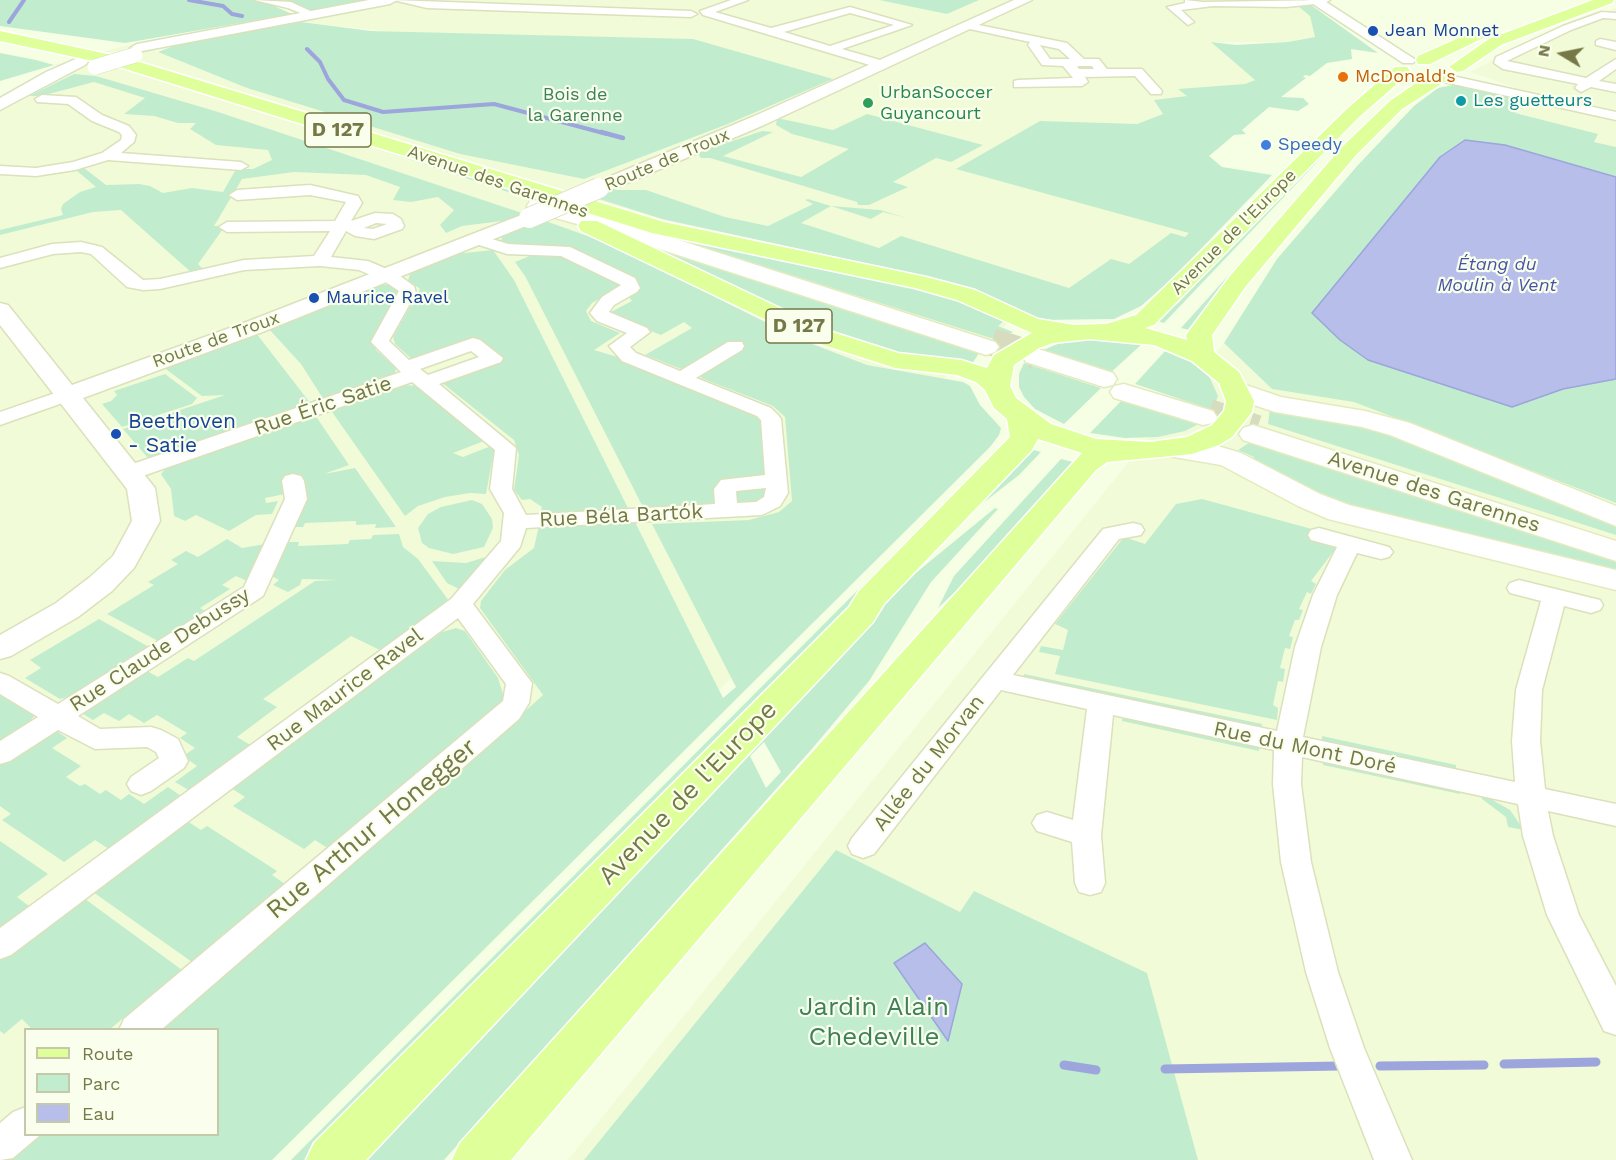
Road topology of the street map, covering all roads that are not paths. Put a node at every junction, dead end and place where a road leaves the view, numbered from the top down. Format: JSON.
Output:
{"nodes":[{"id":1,"x":259,"y":0,"type":"edge"},
{"id":2,"x":390,"y":0,"type":"edge"},
{"id":3,"x":398,"y":0,"type":"edge"},
{"id":4,"x":503,"y":0,"type":"edge"},
{"id":5,"x":743,"y":0,"type":"edge"},
{"id":6,"x":1025,"y":0,"type":"edge"},
{"id":7,"x":1319,"y":0,"type":"edge"},
{"id":8,"x":1570,"y":0,"type":"edge"},
{"id":9,"x":1606,"y":0,"type":"edge"},
{"id":10,"x":1205,"y":2,"type":"edge"},
{"id":11,"x":1251,"y":2,"type":"edge"},
{"id":12,"x":684,"y":3,"type":"dead end"},
{"id":13,"x":1285,"y":7,"type":"junction"},
{"id":14,"x":491,"y":8,"type":"junction"},
{"id":15,"x":700,"y":12,"type":"junction"},
{"id":16,"x":313,"y":15,"type":"junction"},
{"id":17,"x":1616,"y":16,"type":"edge"},
{"id":18,"x":1304,"y":17,"type":"dead end"},
{"id":19,"x":1188,"y":22,"type":"dead end"},
{"id":20,"x":969,"y":26,"type":"junction"},
{"id":21,"x":771,"y":32,"type":"junction"},
{"id":22,"x":0,"y":34,"type":"edge"},
{"id":23,"x":0,"y":41,"type":"edge"},
{"id":24,"x":1600,"y":43,"type":"dead end"},
{"id":25,"x":1034,"y":45,"type":"dead end"},
{"id":26,"x":0,"y":46,"type":"edge"},
{"id":27,"x":1616,"y":46,"type":"edge"},
{"id":28,"x":831,"y":50,"type":"junction"},
{"id":29,"x":134,"y":51,"type":"junction"},
{"id":30,"x":1616,"y":63,"type":"edge"},
{"id":31,"x":1411,"y":64,"type":"junction"},
{"id":32,"x":883,"y":65,"type":"junction"},
{"id":33,"x":82,"y":66,"type":"junction"},
{"id":34,"x":1074,"y":66,"type":"junction"},
{"id":35,"x":1452,"y":75,"type":"junction"},
{"id":36,"x":1589,"y":82,"type":"junction"},
{"id":37,"x":1018,"y":84,"type":"dead end"},
{"id":38,"x":1616,"y":88,"type":"edge"},
{"id":39,"x":1156,"y":91,"type":"dead end"},
{"id":40,"x":1568,"y":98,"type":"dead end"},
{"id":41,"x":42,"y":99,"type":"dead end"},
{"id":42,"x":0,"y":105,"type":"edge"},
{"id":43,"x":249,"y":107,"type":"junction"},
{"id":44,"x":1616,"y":116,"type":"edge"},
{"id":45,"x":107,"y":156,"type":"junction"},
{"id":46,"x":241,"y":166,"type":"dead end"},
{"id":47,"x":0,"y":170,"type":"edge"},
{"id":48,"x":237,"y":195,"type":"dead end"},
{"id":49,"x":541,"y":207,"type":"junction"},
{"id":50,"x":348,"y":226,"type":"junction"},
{"id":51,"x":227,"y":227,"type":"dead end"},
{"id":52,"x":476,"y":239,"type":"junction"},
{"id":53,"x":320,"y":261,"type":"junction"},
{"id":54,"x":0,"y":263,"type":"edge"},
{"id":55,"x":385,"y":275,"type":"junction"},
{"id":56,"x":0,"y":310,"type":"edge"},
{"id":57,"x":1111,"y":331,"type":"junction"},
{"id":58,"x":1070,"y":332,"type":"junction"},
{"id":59,"x":989,"y":345,"type":"tunnel mouth"},
{"id":60,"x":735,"y":346,"type":"dead end"},
{"id":61,"x":1201,"y":355,"type":"junction"},
{"id":62,"x":1032,"y":359,"type":"tunnel mouth"},
{"id":63,"x":415,"y":375,"type":"junction"},
{"id":64,"x":682,"y":378,"type":"junction"},
{"id":65,"x":997,"y":386,"type":"junction"},
{"id":66,"x":1237,"y":390,"type":"junction"},
{"id":67,"x":67,"y":395,"type":"junction"},
{"id":68,"x":1206,"y":415,"type":"tunnel mouth"},
{"id":69,"x":1020,"y":417,"type":"junction"},
{"id":70,"x":0,"y":418,"type":"edge"},
{"id":71,"x":1172,"y":449,"type":"junction"},
{"id":72,"x":1126,"y":451,"type":"junction"},
{"id":73,"x":129,"y":473,"type":"junction"},
{"id":74,"x":293,"y":481,"type":"dead end"},
{"id":75,"x":1616,"y":518,"type":"edge"},
{"id":76,"x":516,"y":522,"type":"junction"},
{"id":77,"x":1132,"y":530,"type":"dead end"},
{"id":78,"x":1319,"y":536,"type":"dead end"},
{"id":79,"x":1350,"y":544,"type":"junction"},
{"id":80,"x":1616,"y":545,"type":"edge"},
{"id":81,"x":1616,"y":551,"type":"edge"},
{"id":82,"x":1381,"y":552,"type":"dead end"},
{"id":83,"x":1616,"y":580,"type":"edge"},
{"id":84,"x":1519,"y":588,"type":"dead end"},
{"id":85,"x":1554,"y":596,"type":"junction"},
{"id":86,"x":460,"y":604,"type":"junction"},
{"id":87,"x":1591,"y":605,"type":"dead end"},
{"id":88,"x":0,"y":649,"type":"edge"},
{"id":89,"x":994,"y":680,"type":"junction"},
{"id":90,"x":0,"y":682,"type":"edge"},
{"id":91,"x":1101,"y":705,"type":"junction"},
{"id":92,"x":59,"y":716,"type":"junction"},
{"id":93,"x":1288,"y":744,"type":"junction"},
{"id":94,"x":0,"y":754,"type":"edge"},
{"id":95,"x":141,"y":784,"type":"dead end"},
{"id":96,"x":1531,"y":797,"type":"junction"},
{"id":97,"x":1616,"y":815,"type":"edge"},
{"id":98,"x":1047,"y":823,"type":"dead end"},
{"id":99,"x":1086,"y":835,"type":"junction"},
{"id":100,"x":863,"y":846,"type":"dead end"},
{"id":101,"x":1090,"y":883,"type":"dead end"},
{"id":102,"x":0,"y":946,"type":"edge"},
{"id":103,"x":1616,"y":1020,"type":"edge"},
{"id":104,"x":137,"y":1028,"type":"edge"},
{"id":105,"x":24,"y":1126,"type":"edge"},
{"id":106,"x":0,"y":1146,"type":"edge"},
{"id":107,"x":332,"y":1160,"type":"edge"},
{"id":108,"x":478,"y":1160,"type":"edge"},
{"id":109,"x":1393,"y":1160,"type":"edge"}],
"edges":[{"from":1,"to":16,"type":"street"},
{"from":2,"to":16,"type":"street"},
{"from":3,"to":14,"type":"street"},
{"from":4,"to":14,"type":"street"},
{"from":5,"to":15,"type":"street"},
{"from":6,"to":20,"type":"street","name":"Route de Troux"},
{"from":7,"to":13,"type":"street"},
{"from":7,"to":31,"type":"street"},
{"from":8,"to":31,"type":"main road","name":"Avenue de l'Europe"},
{"from":9,"to":35,"type":"main road","name":"Avenue de l'Europe"},
{"from":10,"to":11,"type":"street"},
{"from":10,"to":13,"type":"street"},
{"from":10,"to":19,"type":"street"},
{"from":11,"to":13,"type":"street"},
{"from":12,"to":15,"type":"street"},
{"from":13,"to":18,"type":"street"},
{"from":14,"to":15,"type":"street"},
{"from":15,"to":21,"type":"street"},
{"from":16,"to":29,"type":"street"},
{"from":17,"to":36,"type":"street"},
{"from":20,"to":32,"type":"street","name":"Route de Troux"},
{"from":20,"to":34,"type":"street"},
{"from":21,"to":28,"type":"street"},
{"from":21,"to":28,"type":"street"},
{"from":22,"to":29,"type":"main road"},
{"from":22,"to":43,"type":"main road","name":"Avenue des Garennes","number":"D 127"},
{"from":23,"to":43,"type":"main road","name":"Avenue des Garennes","number":"D 127"},
{"from":24,"to":27,"type":"street"},
{"from":25,"to":34,"type":"street"},
{"from":26,"to":33,"type":"main road"},
{"from":28,"to":32,"type":"street"},
{"from":29,"to":33,"type":"street","bridge":true},
{"from":29,"to":43,"type":"main road"},
{"from":30,"to":36,"type":"street"},
{"from":31,"to":35,"type":"main road"},
{"from":31,"to":35,"type":"main road"},
{"from":31,"to":57,"type":"main road","name":"Avenue de l'Europe"},
{"from":32,"to":49,"type":"street","name":"Route de Troux","bridge":true},
{"from":33,"to":42,"type":"street"},
{"from":33,"to":43,"type":"main road"},
{"from":34,"to":37,"type":"street"},
{"from":34,"to":39,"type":"street"},
{"from":35,"to":44,"type":"street"},
{"from":35,"to":61,"type":"main road","name":"Avenue de l'Europe"},
{"from":36,"to":38,"type":"street"},
{"from":36,"to":40,"type":"street"},
{"from":41,"to":45,"type":"street"},
{"from":43,"to":49,"type":"main road","name":"Avenue des Garennes","number":"D 127"},
{"from":45,"to":46,"type":"street"},
{"from":45,"to":47,"type":"street"},
{"from":48,"to":50,"type":"street"},
{"from":49,"to":52,"type":"street","name":"Route de Troux"},
{"from":49,"to":58,"type":"main road","number":"D 127"},
{"from":49,"to":59,"type":"main road","name":"Avenue des Garennes","number":"D 127"},
{"from":49,"to":65,"type":"main road","number":"D 127"},
{"from":50,"to":51,"type":"street"},
{"from":50,"to":53,"type":"street"},
{"from":52,"to":55,"type":"street","name":"Route de Troux"},
{"from":52,"to":64,"type":"street","name":"Rue Béla Bartók"},
{"from":53,"to":54,"type":"street"},
{"from":53,"to":55,"type":"street"},
{"from":55,"to":63,"type":"street"},
{"from":55,"to":67,"type":"street","name":"Route de Troux"},
{"from":56,"to":67,"type":"street"},
{"from":57,"to":58,"type":"main road"},
{"from":57,"to":61,"type":"main road"},
{"from":58,"to":65,"type":"main road"},
{"from":60,"to":64,"type":"street"},
{"from":61,"to":66,"type":"main road"},
{"from":62,"to":68,"type":"main road"},
{"from":63,"to":73,"type":"street","name":"Rue Éric Satie"},
{"from":63,"to":76,"type":"street"},
{"from":64,"to":76,"type":"street","name":"Rue Béla Bartók"},
{"from":65,"to":69,"type":"main road"},
{"from":66,"to":71,"type":"main road"},
{"from":66,"to":75,"type":"main road"},
{"from":67,"to":70,"type":"street","name":"Route de Troux"},
{"from":67,"to":73,"type":"street"},
{"from":69,"to":72,"type":"main road"},
{"from":69,"to":107,"type":"main road","name":"Avenue de l'Europe"},
{"from":71,"to":72,"type":"main road"},
{"from":71,"to":83,"type":"main road"},
{"from":72,"to":108,"type":"main road"},
{"from":73,"to":88,"type":"street"},
{"from":74,"to":92,"type":"street","name":"Rue Claude Debussy"},
{"from":76,"to":86,"type":"street","name":"Rue Maurice Ravel"},
{"from":77,"to":89,"type":"street","name":"Allée du Morvan"},
{"from":78,"to":79,"type":"street"},
{"from":79,"to":82,"type":"street"},
{"from":79,"to":93,"type":"street"},
{"from":80,"to":81,"type":"main road","name":"Avenue des Garennes"},
{"from":84,"to":85,"type":"street"},
{"from":85,"to":87,"type":"street"},
{"from":85,"to":96,"type":"street"},
{"from":86,"to":102,"type":"street","name":"Rue Maurice Ravel"},
{"from":86,"to":104,"type":"street","name":"Rue Arthur Honegger"},
{"from":89,"to":91,"type":"street","name":"Rue du Mont Doré"},
{"from":89,"to":100,"type":"street","name":"Allée du Morvan"},
{"from":90,"to":92,"type":"street","name":"Rue Claude Debussy"},
{"from":91,"to":93,"type":"street","name":"Rue du Mont Doré"},
{"from":91,"to":99,"type":"street"},
{"from":92,"to":94,"type":"street","name":"Rue Claude Debussy"},
{"from":92,"to":95,"type":"street","name":"Rue Claude Debussy"},
{"from":93,"to":96,"type":"street","name":"Rue du Mont Doré"},
{"from":93,"to":109,"type":"street"},
{"from":96,"to":97,"type":"street","name":"Rue du Mont Doré"},
{"from":96,"to":103,"type":"street"},
{"from":98,"to":99,"type":"street"},
{"from":99,"to":101,"type":"street"},
{"from":105,"to":106,"type":"street"}]}
